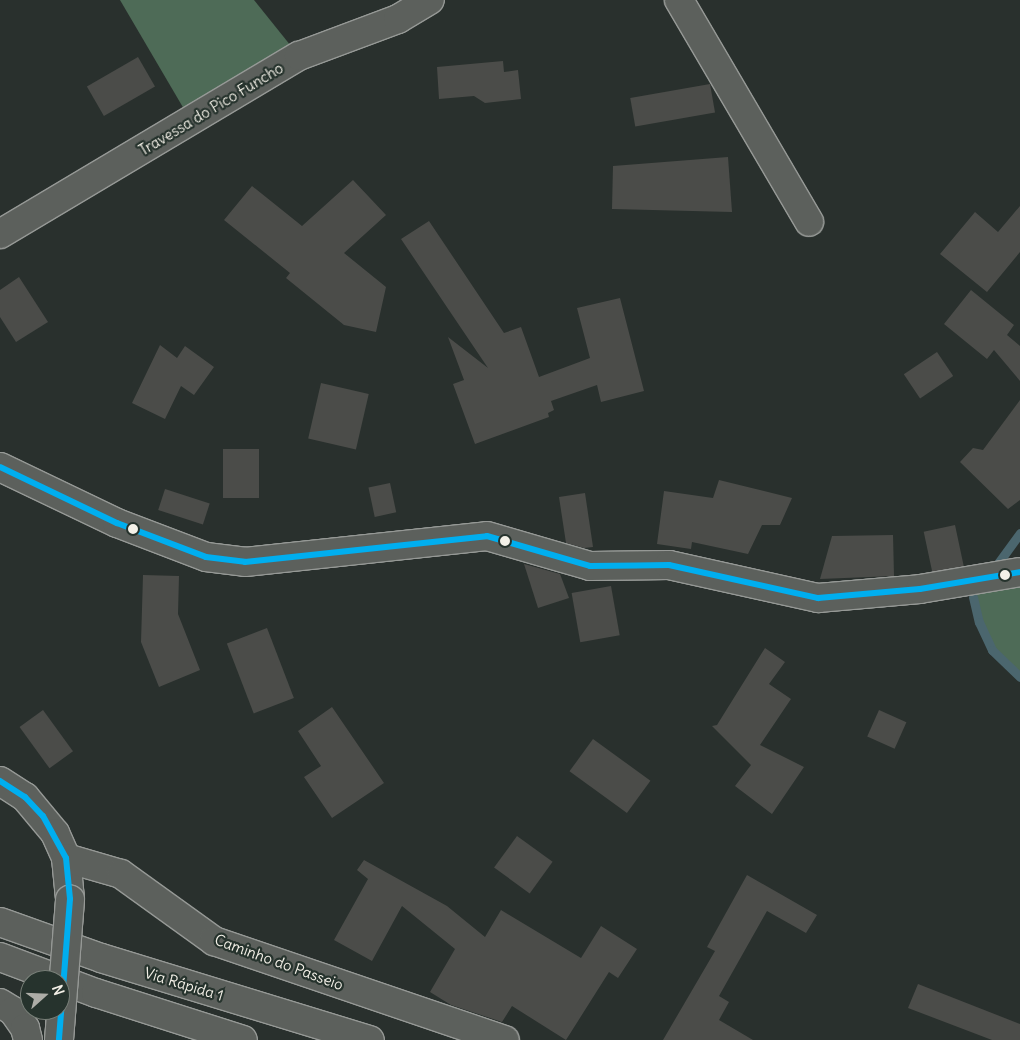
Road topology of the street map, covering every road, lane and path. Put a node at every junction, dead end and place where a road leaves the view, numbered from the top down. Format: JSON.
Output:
{"nodes":[{"id":1,"x":430,"y":0,"type":"edge"},
{"id":2,"x":679,"y":0,"type":"edge"},
{"id":3,"x":809,"y":222,"type":"dead end"},
{"id":4,"x":0,"y":234,"type":"edge"},
{"id":5,"x":0,"y":467,"type":"edge"},
{"id":6,"x":1020,"y":572,"type":"edge"},
{"id":7,"x":0,"y":780,"type":"edge"},
{"id":8,"x":66,"y":858,"type":"junction"},
{"id":9,"x":0,"y":922,"type":"edge"},
{"id":10,"x":0,"y":957,"type":"edge"},
{"id":11,"x":0,"y":1003,"type":"edge"},
{"id":12,"x":28,"y":1040,"type":"edge"},
{"id":13,"x":60,"y":1040,"type":"edge"},
{"id":14,"x":243,"y":1040,"type":"edge"},
{"id":15,"x":370,"y":1040,"type":"edge"},
{"id":16,"x":505,"y":1040,"type":"edge"}],
"edges":[{"from":1,"to":4,"type":"main road","name":"Travessa do Pico Funcho"},
{"from":2,"to":3,"type":"main road"},
{"from":5,"to":6,"type":"main road"},
{"from":7,"to":8,"type":"main road"},
{"from":8,"to":13,"type":"main road","bridge":true},
{"from":8,"to":16,"type":"main road","name":"Caminho do Passeio"},
{"from":9,"to":15,"type":"main road","name":"Via Rápida 1"},
{"from":10,"to":14,"type":"main road"},
{"from":11,"to":12,"type":"main road"}]}
